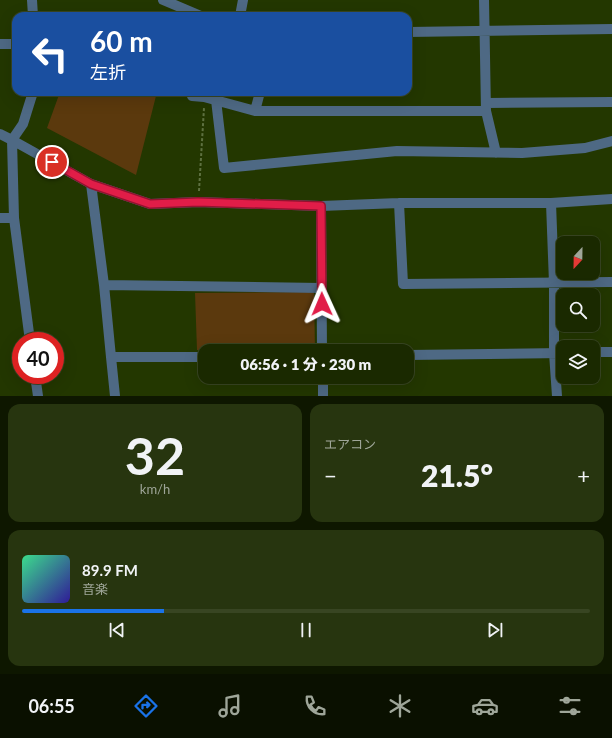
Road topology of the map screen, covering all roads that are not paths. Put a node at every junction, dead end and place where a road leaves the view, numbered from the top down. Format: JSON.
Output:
{"nodes":[{"id":1,"x":32,"y":0,"type":"edge"},
{"id":2,"x":163,"y":0,"type":"edge"},
{"id":3,"x":243,"y":0,"type":"edge"},
{"id":4,"x":484,"y":0,"type":"edge"},
{"id":5,"x":33,"y":12,"type":"edge"},
{"id":6,"x":192,"y":12,"type":"edge"},
{"id":7,"x":241,"y":12,"type":"edge"},
{"id":8,"x":612,"y":29,"type":"edge"},
{"id":9,"x":412,"y":32,"type":"edge"},
{"id":10,"x":484,"y":32,"type":"junction"},
{"id":11,"x":0,"y":44,"type":"edge"},
{"id":12,"x":12,"y":44,"type":"edge"},
{"id":13,"x":32,"y":96,"type":"edge"},
{"id":14,"x":200,"y":96,"type":"edge"},
{"id":15,"x":259,"y":96,"type":"edge"},
{"id":16,"x":216,"y":100,"type":"junction"},
{"id":17,"x":612,"y":102,"type":"edge"},
{"id":18,"x":486,"y":107,"type":"junction"},
{"id":19,"x":255,"y":111,"type":"junction"},
{"id":20,"x":0,"y":134,"type":"edge"},
{"id":21,"x":12,"y":140,"type":"junction"},
{"id":22,"x":612,"y":141,"type":"edge"},
{"id":23,"x":496,"y":153,"type":"junction"},
{"id":24,"x":91,"y":184,"type":"junction"},
{"id":25,"x":612,"y":199,"type":"edge"},
{"id":26,"x":399,"y":203,"type":"junction"},
{"id":27,"x":551,"y":203,"type":"junction"},
{"id":28,"x":321,"y":206,"type":"junction"},
{"id":29,"x":0,"y":218,"type":"edge"},
{"id":30,"x":14,"y":218,"type":"junction"},
{"id":31,"x":612,"y":282,"type":"edge"},
{"id":32,"x":554,"y":283,"type":"junction"},
{"id":33,"x":104,"y":285,"type":"junction"},
{"id":34,"x":321,"y":288,"type":"junction"},
{"id":35,"x":29,"y":332,"type":"edge"},
{"id":36,"x":557,"y":340,"type":"edge"},
{"id":37,"x":322,"y":344,"type":"edge"},
{"id":38,"x":600,"y":352,"type":"edge"},
{"id":39,"x":612,"y":352,"type":"edge"},
{"id":40,"x":556,"y":353,"type":"edge"},
{"id":41,"x":414,"y":355,"type":"edge"},
{"id":42,"x":111,"y":357,"type":"junction"},
{"id":43,"x":198,"y":357,"type":"edge"},
{"id":44,"x":36,"y":384,"type":"edge"},
{"id":45,"x":322,"y":384,"type":"edge"},
{"id":46,"x":557,"y":384,"type":"edge"},
{"id":47,"x":38,"y":396,"type":"edge"},
{"id":48,"x":115,"y":396,"type":"edge"},
{"id":49,"x":323,"y":396,"type":"edge"},
{"id":50,"x":557,"y":396,"type":"edge"}],
"edges":[{"from":1,"to":5,"type":"street"},
{"from":2,"to":6,"type":"street"},
{"from":3,"to":7,"type":"street"},
{"from":4,"to":10,"type":"street"},
{"from":8,"to":10,"type":"street"},
{"from":9,"to":10,"type":"street"},
{"from":10,"to":18,"type":"street"},
{"from":11,"to":12,"type":"street"},
{"from":13,"to":21,"type":"street"},
{"from":14,"to":16,"type":"street"},
{"from":15,"to":19,"type":"street"},
{"from":16,"to":19,"type":"street"},
{"from":16,"to":23,"type":"street"},
{"from":17,"to":18,"type":"street"},
{"from":18,"to":19,"type":"street"},
{"from":18,"to":23,"type":"street"},
{"from":20,"to":21,"type":"street"},
{"from":21,"to":24,"type":"street"},
{"from":21,"to":30,"type":"street"},
{"from":22,"to":23,"type":"street"},
{"from":24,"to":28,"type":"street"},
{"from":24,"to":33,"type":"street"},
{"from":25,"to":27,"type":"street"},
{"from":26,"to":27,"type":"street"},
{"from":26,"to":28,"type":"street"},
{"from":26,"to":32,"type":"street"},
{"from":27,"to":32,"type":"street"},
{"from":28,"to":34,"type":"street"},
{"from":29,"to":30,"type":"street"},
{"from":30,"to":35,"type":"street"},
{"from":31,"to":32,"type":"street"},
{"from":32,"to":36,"type":"street"},
{"from":33,"to":34,"type":"street"},
{"from":33,"to":42,"type":"street"},
{"from":34,"to":37,"type":"street"},
{"from":38,"to":39,"type":"street"},
{"from":40,"to":41,"type":"street"},
{"from":42,"to":43,"type":"street"},
{"from":42,"to":48,"type":"street"},
{"from":44,"to":47,"type":"street"},
{"from":45,"to":49,"type":"street"},
{"from":46,"to":50,"type":"street"}]}
